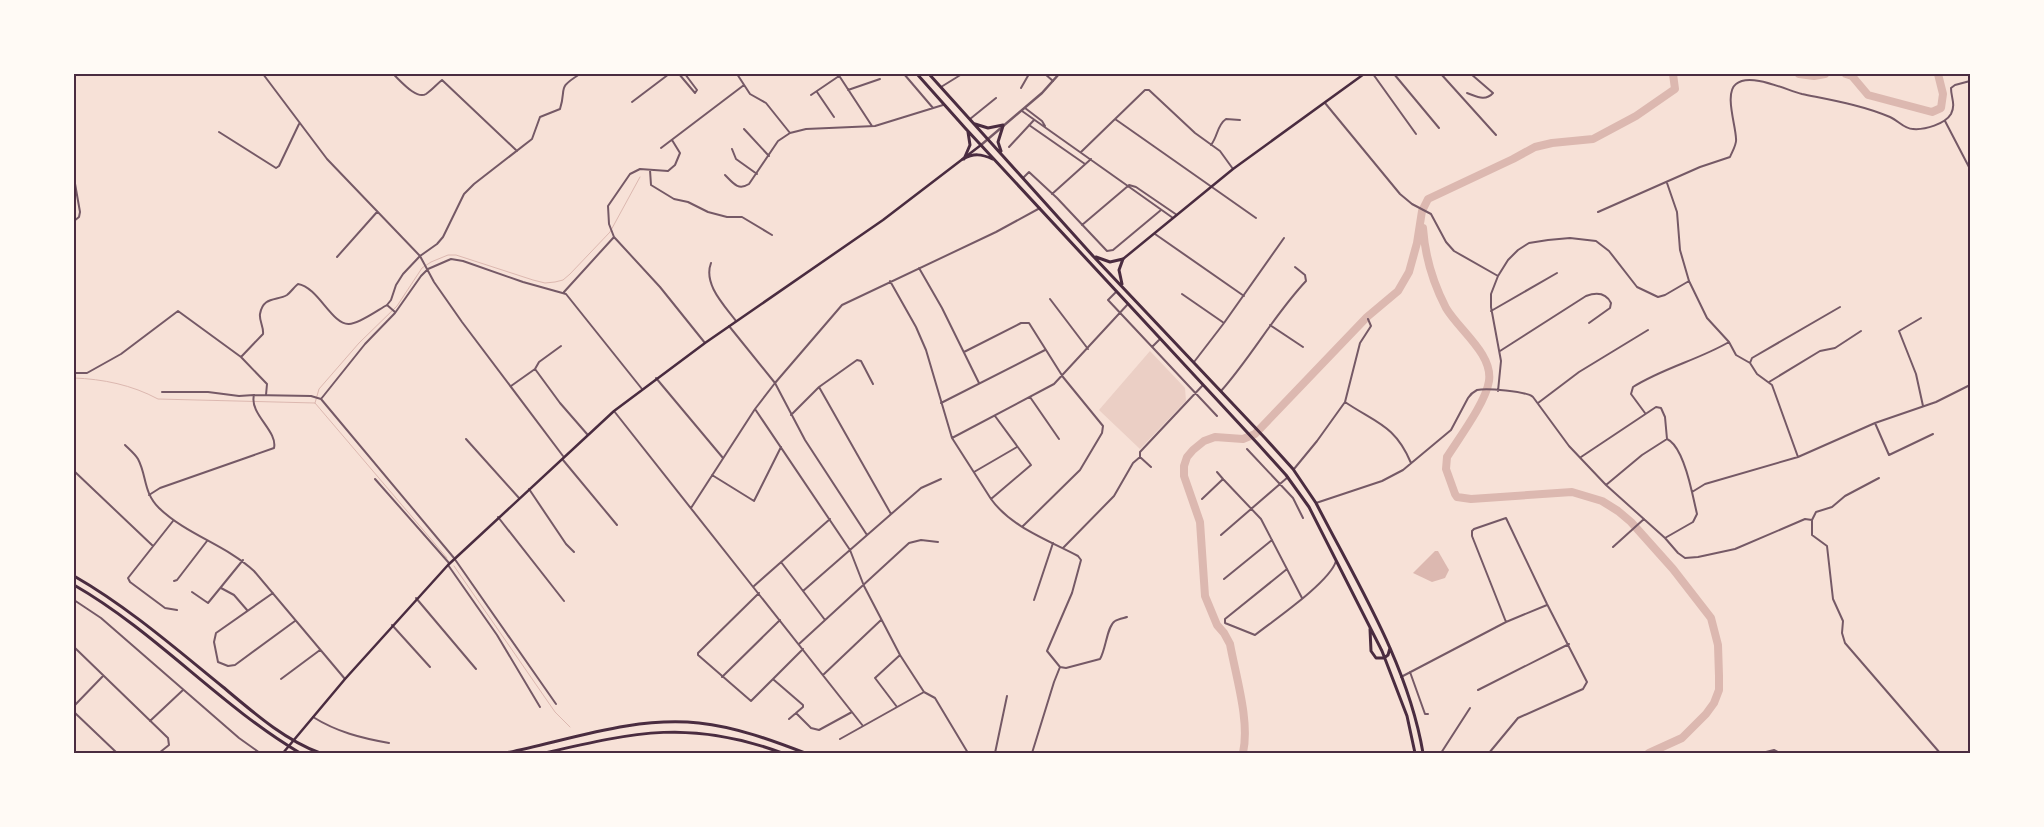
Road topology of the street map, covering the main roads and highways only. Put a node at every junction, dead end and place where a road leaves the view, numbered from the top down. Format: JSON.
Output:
{"nodes":[{"id":1,"x":918,"y":74,"type":"edge"},
{"id":2,"x":929,"y":74,"type":"edge"},
{"id":3,"x":1364,"y":74,"type":"edge"},
{"id":4,"x":972,"y":121,"type":"junction"},
{"id":5,"x":966,"y":129,"type":"junction"},
{"id":6,"x":981,"y":144,"type":"junction"},
{"id":7,"x":1002,"y":154,"type":"junction"},
{"id":8,"x":963,"y":159,"type":"junction"},
{"id":9,"x":995,"y":160,"type":"junction"},
{"id":10,"x":1093,"y":256,"type":"junction"},
{"id":11,"x":1123,"y":259,"type":"junction"},
{"id":12,"x":1124,"y":288,"type":"junction"},
{"id":13,"x":74,"y":576,"type":"edge"},
{"id":14,"x":74,"y":585,"type":"edge"},
{"id":15,"x":1369,"y":627,"type":"junction"},
{"id":16,"x":1390,"y":648,"type":"junction"},
{"id":17,"x":1384,"y":658,"type":"junction"},
{"id":18,"x":283,"y":753,"type":"edge"},
{"id":19,"x":300,"y":753,"type":"edge"},
{"id":20,"x":320,"y":753,"type":"edge"},
{"id":21,"x":506,"y":753,"type":"edge"},
{"id":22,"x":545,"y":753,"type":"edge"},
{"id":23,"x":782,"y":753,"type":"edge"},
{"id":24,"x":806,"y":753,"type":"edge"},
{"id":25,"x":1415,"y":753,"type":"edge"},
{"id":26,"x":1423,"y":753,"type":"edge"}],
"edges":[{"from":1,"to":5,"type":"highway"},
{"from":2,"to":4,"type":"highway"},
{"from":3,"to":11,"type":"main road"},
{"from":4,"to":7,"type":"highway"},
{"from":4,"to":7,"type":"highway"},
{"from":5,"to":6,"type":"highway"},
{"from":5,"to":8,"type":"highway"},
{"from":6,"to":8,"type":"main road"},
{"from":6,"to":9,"type":"highway"},
{"from":7,"to":10,"type":"highway"},
{"from":8,"to":9,"type":"highway"},
{"from":8,"to":18,"type":"main road"},
{"from":9,"to":15,"type":"highway"},
{"from":10,"to":11,"type":"highway"},
{"from":10,"to":12,"type":"highway"},
{"from":11,"to":12,"type":"highway"},
{"from":12,"to":16,"type":"highway"},
{"from":13,"to":20,"type":"highway"},
{"from":14,"to":19,"type":"highway"},
{"from":15,"to":17,"type":"highway"},
{"from":15,"to":17,"type":"highway"},
{"from":16,"to":17,"type":"highway"},
{"from":16,"to":26,"type":"highway"},
{"from":17,"to":25,"type":"highway"},
{"from":21,"to":24,"type":"highway"},
{"from":22,"to":23,"type":"highway"}]}
